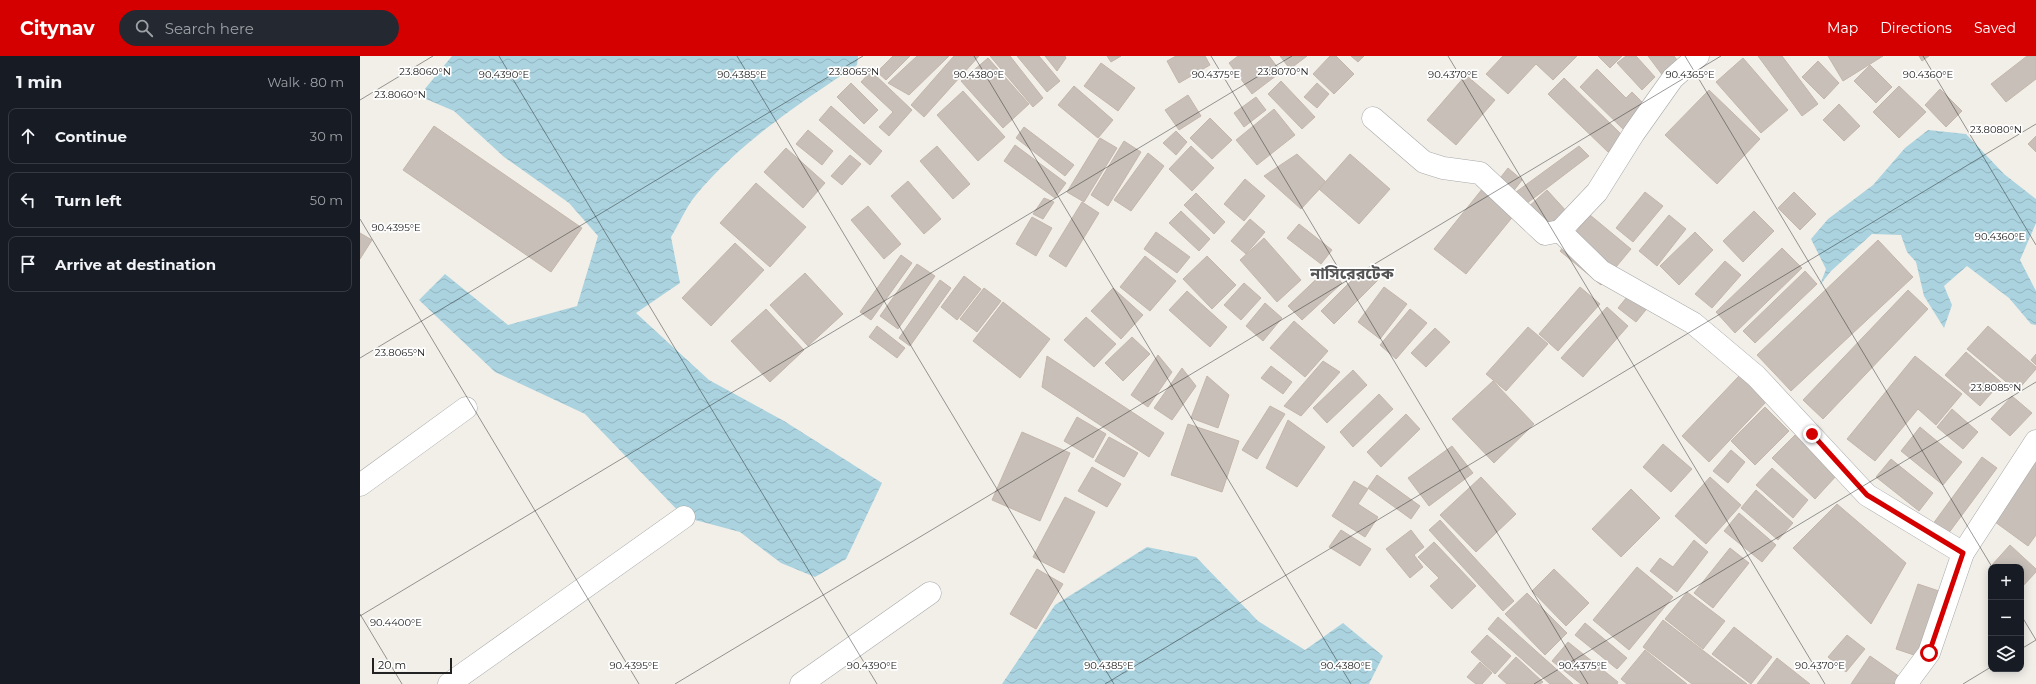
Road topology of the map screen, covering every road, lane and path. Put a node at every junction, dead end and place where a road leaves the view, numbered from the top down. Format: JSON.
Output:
{"nodes":[{"id":1,"x":1698,"y":56,"type":"edge"},
{"id":2,"x":1373,"y":118,"type":"dead end"},
{"id":3,"x":1560,"y":231,"type":"junction"},
{"id":4,"x":466,"y":408,"type":"dead end"},
{"id":5,"x":2036,"y":441,"type":"edge"},
{"id":6,"x":360,"y":485,"type":"edge"},
{"id":7,"x":684,"y":517,"type":"dead end"},
{"id":8,"x":1963,"y":553,"type":"junction"},
{"id":9,"x":930,"y":593,"type":"dead end"},
{"id":10,"x":449,"y":684,"type":"edge"},
{"id":11,"x":802,"y":684,"type":"edge"},
{"id":12,"x":1906,"y":684,"type":"edge"}],
"edges":[{"from":1,"to":3,"type":"street"},
{"from":2,"to":3,"type":"street"},
{"from":3,"to":8,"type":"street"},
{"from":4,"to":6,"type":"street"},
{"from":5,"to":8,"type":"street"},
{"from":7,"to":10,"type":"street"},
{"from":8,"to":12,"type":"street"},
{"from":9,"to":11,"type":"street"}]}
